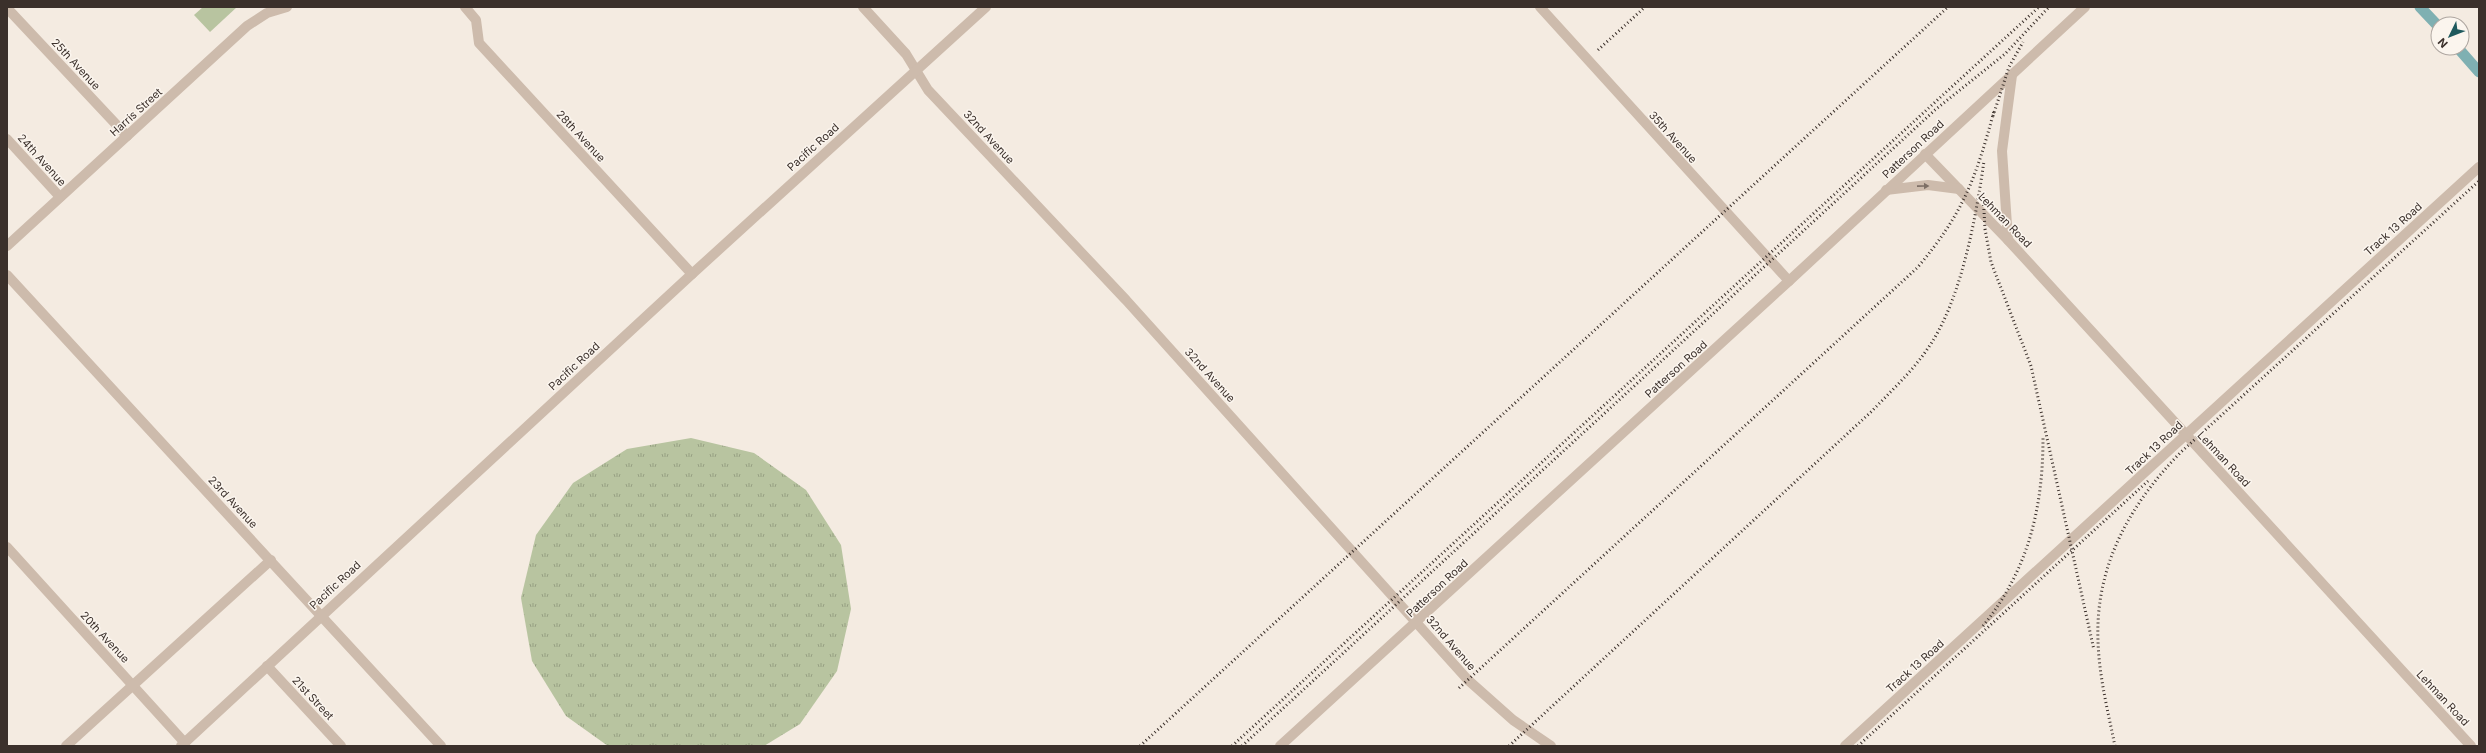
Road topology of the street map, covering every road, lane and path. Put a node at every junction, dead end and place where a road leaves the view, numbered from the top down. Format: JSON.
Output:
{"nodes":[{"id":1,"x":287,"y":7,"type":"edge"},
{"id":2,"x":465,"y":7,"type":"edge"},
{"id":3,"x":863,"y":7,"type":"edge"},
{"id":4,"x":986,"y":7,"type":"edge"},
{"id":5,"x":1540,"y":7,"type":"edge"},
{"id":6,"x":2085,"y":7,"type":"edge"},
{"id":7,"x":7,"y":8,"type":"edge"},
{"id":8,"x":917,"y":70,"type":"junction"},
{"id":9,"x":2012,"y":75,"type":"junction"},
{"id":10,"x":127,"y":136,"type":"junction"},
{"id":11,"x":7,"y":139,"type":"edge"},
{"id":12,"x":1925,"y":154,"type":"junction"},
{"id":13,"x":2479,"y":167,"type":"edge"},
{"id":14,"x":1959,"y":189,"type":"junction"},
{"id":15,"x":1886,"y":190,"type":"junction"},
{"id":16,"x":60,"y":197,"type":"junction"},
{"id":17,"x":2008,"y":240,"type":"junction"},
{"id":18,"x":7,"y":246,"type":"edge"},
{"id":19,"x":692,"y":274,"type":"junction"},
{"id":20,"x":7,"y":275,"type":"edge"},
{"id":21,"x":1789,"y":281,"type":"junction"},
{"id":22,"x":2186,"y":435,"type":"junction"},
{"id":23,"x":7,"y":547,"type":"edge"},
{"id":24,"x":271,"y":560,"type":"junction"},
{"id":25,"x":321,"y":615,"type":"junction"},
{"id":26,"x":1417,"y":622,"type":"junction"},
{"id":27,"x":267,"y":666,"type":"junction"},
{"id":28,"x":133,"y":685,"type":"junction"},
{"id":29,"x":183,"y":744,"type":"edge"},
{"id":30,"x":66,"y":746,"type":"edge"},
{"id":31,"x":341,"y":746,"type":"edge"},
{"id":32,"x":441,"y":746,"type":"edge"},
{"id":33,"x":1280,"y":746,"type":"edge"},
{"id":34,"x":1551,"y":746,"type":"edge"},
{"id":35,"x":1845,"y":746,"type":"edge"},
{"id":36,"x":2471,"y":746,"type":"edge"}],
"edges":[{"from":1,"to":10,"type":"street","name":"Harris Street"},
{"from":2,"to":19,"type":"street","name":"28th Avenue"},
{"from":3,"to":8,"type":"street","name":"32nd Avenue"},
{"from":4,"to":8,"type":"street","name":"Pacific Road"},
{"from":5,"to":21,"type":"street","name":"35th Avenue"},
{"from":6,"to":9,"type":"street","name":"Patterson Road"},
{"from":7,"to":10,"type":"street","name":"25th Avenue"},
{"from":8,"to":19,"type":"street","name":"Pacific Road"},
{"from":8,"to":26,"type":"street","name":"32nd Avenue"},
{"from":9,"to":12,"type":"street","name":"Patterson Road"},
{"from":9,"to":17,"type":"street"},
{"from":10,"to":16,"type":"street","name":"Harris Street"},
{"from":11,"to":16,"type":"street","name":"24th Avenue"},
{"from":12,"to":14,"type":"street","name":"Lehman Road"},
{"from":12,"to":15,"type":"street","name":"Patterson Road"},
{"from":13,"to":22,"type":"street","name":"Track 13 Road"},
{"from":15,"to":14,"type":"street","one_way":true},
{"from":14,"to":17,"type":"street","name":"Lehman Road"},
{"from":15,"to":21,"type":"street","name":"Patterson Road"},
{"from":16,"to":18,"type":"street","name":"Harris Street"},
{"from":17,"to":22,"type":"street","name":"Lehman Road"},
{"from":19,"to":25,"type":"street","name":"Pacific Road"},
{"from":20,"to":24,"type":"street","name":"23rd Avenue"},
{"from":21,"to":26,"type":"street","name":"Patterson Road"},
{"from":22,"to":35,"type":"street","name":"Track 13 Road"},
{"from":22,"to":36,"type":"street","name":"Lehman Road"},
{"from":23,"to":28,"type":"street","name":"20th Avenue"},
{"from":24,"to":25,"type":"street","name":"23rd Avenue"},
{"from":24,"to":28,"type":"street"},
{"from":25,"to":27,"type":"street","name":"Pacific Road"},
{"from":25,"to":32,"type":"street","name":"23rd Avenue"},
{"from":26,"to":33,"type":"street","name":"Patterson Road"},
{"from":26,"to":34,"type":"street","name":"32nd Avenue"},
{"from":27,"to":29,"type":"street","name":"Pacific Road"},
{"from":27,"to":31,"type":"street","name":"21st Street"},
{"from":28,"to":29,"type":"street","name":"20th Avenue"},
{"from":28,"to":30,"type":"street"}]}
